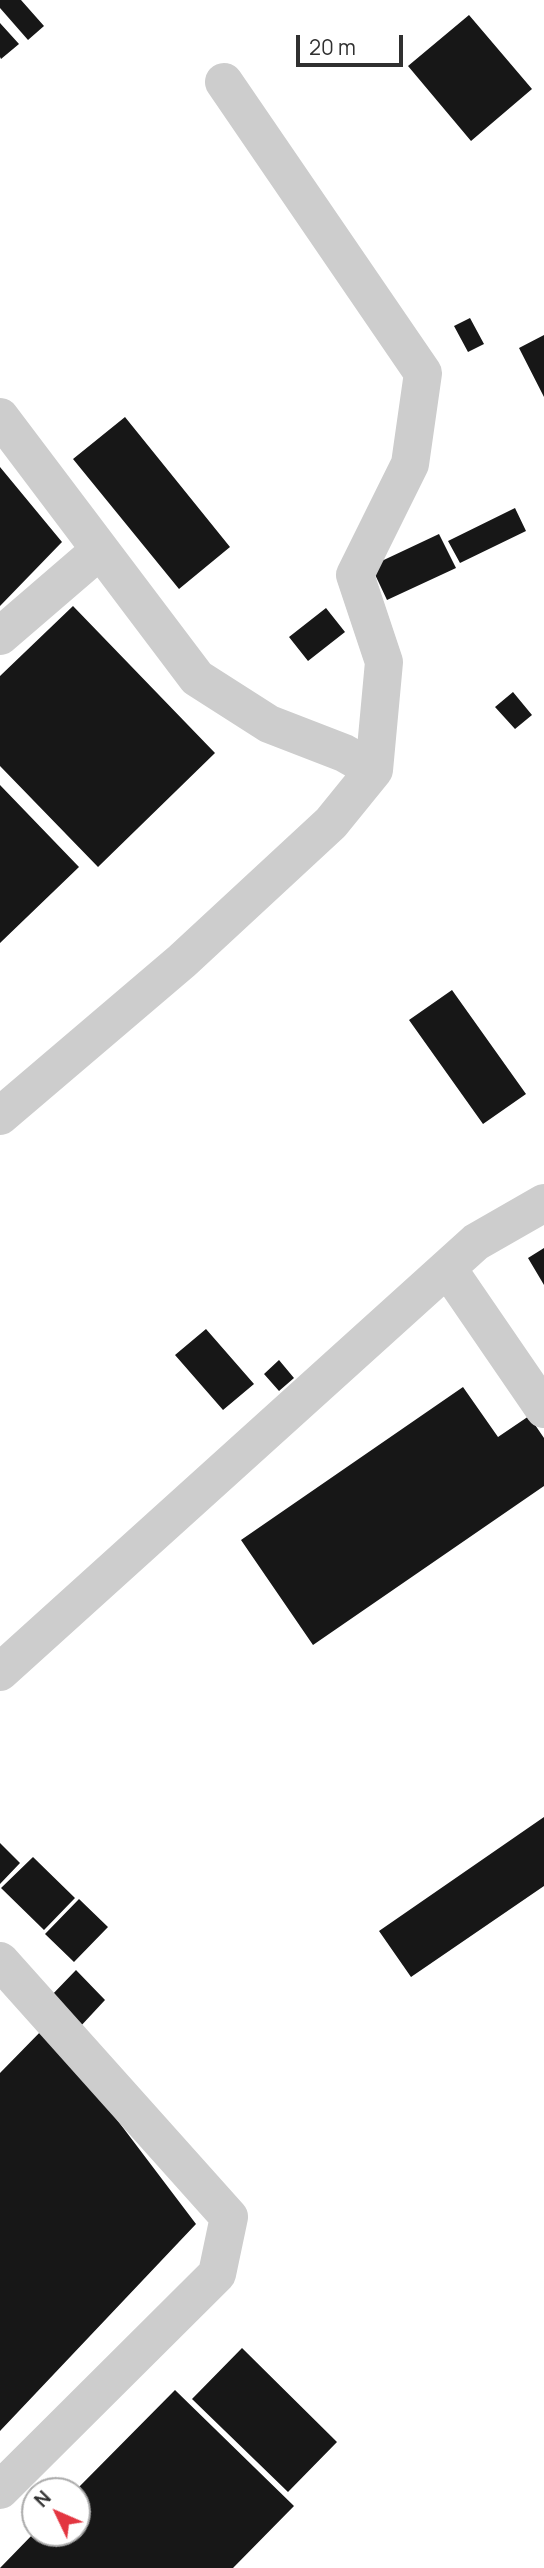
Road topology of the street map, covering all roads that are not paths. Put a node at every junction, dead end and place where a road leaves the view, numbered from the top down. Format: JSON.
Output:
{"nodes":[{"id":1,"x":224,"y":82,"type":"dead end"},
{"id":2,"x":0,"y":417,"type":"edge"},
{"id":3,"x":100,"y":550,"type":"junction"},
{"id":4,"x":0,"y":636,"type":"edge"},
{"id":5,"x":374,"y":770,"type":"junction"},
{"id":6,"x":0,"y":1116,"type":"edge"},
{"id":7,"x":544,"y":1203,"type":"edge"},
{"id":8,"x":448,"y":1269,"type":"junction"},
{"id":9,"x":544,"y":1409,"type":"edge"},
{"id":10,"x":0,"y":1672,"type":"edge"},
{"id":11,"x":0,"y":1961,"type":"edge"},
{"id":12,"x":0,"y":2490,"type":"edge"}],
"edges":[{"from":1,"to":5,"type":"street"},
{"from":2,"to":3,"type":"street"},
{"from":3,"to":4,"type":"street"},
{"from":3,"to":5,"type":"street"},
{"from":5,"to":6,"type":"street"},
{"from":7,"to":8,"type":"street"},
{"from":8,"to":9,"type":"street"},
{"from":8,"to":10,"type":"street"},
{"from":11,"to":12,"type":"street"}]}
